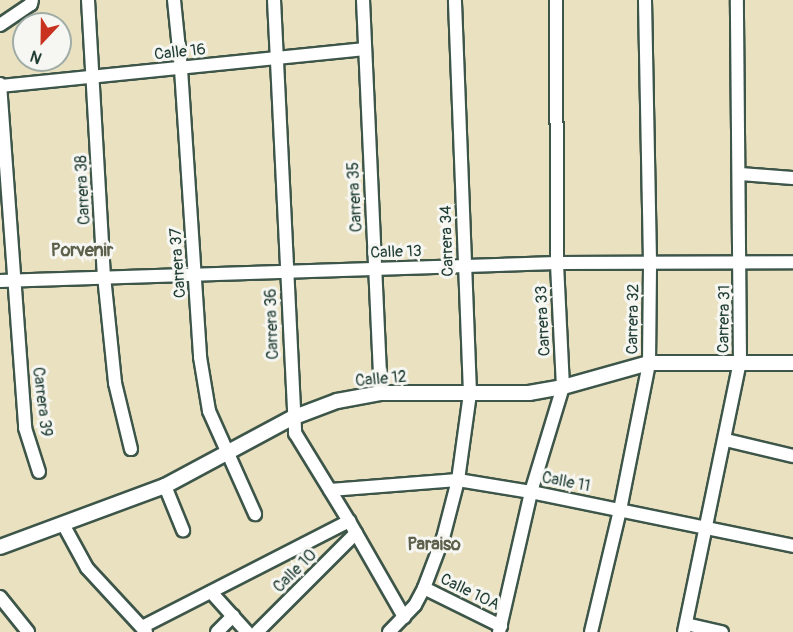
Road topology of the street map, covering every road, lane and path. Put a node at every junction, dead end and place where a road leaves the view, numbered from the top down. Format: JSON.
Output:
{"nodes":[{"id":1,"x":32,"y":0,"type":"edge"},
{"id":2,"x":88,"y":0,"type":"edge"},
{"id":3,"x":174,"y":0,"type":"edge"},
{"id":4,"x":274,"y":0,"type":"edge"},
{"id":5,"x":363,"y":0,"type":"edge"},
{"id":6,"x":455,"y":0,"type":"edge"},
{"id":7,"x":556,"y":0,"type":"edge"},
{"id":8,"x":645,"y":0,"type":"edge"},
{"id":9,"x":737,"y":0,"type":"edge"},
{"id":10,"x":0,"y":25,"type":"edge"},
{"id":11,"x":364,"y":49,"type":"junction"},
{"id":12,"x":275,"y":58,"type":"junction"},
{"id":13,"x":181,"y":69,"type":"junction"},
{"id":14,"x":94,"y":78,"type":"junction"},
{"id":15,"x":0,"y":85,"type":"edge"},
{"id":16,"x":740,"y":174,"type":"junction"},
{"id":17,"x":793,"y":178,"type":"edge"},
{"id":18,"x":650,"y":261,"type":"junction"},
{"id":19,"x":742,"y":262,"type":"junction"},
{"id":20,"x":793,"y":262,"type":"edge"},
{"id":21,"x":556,"y":263,"type":"junction"},
{"id":22,"x":464,"y":265,"type":"junction"},
{"id":23,"x":376,"y":269,"type":"junction"},
{"id":24,"x":286,"y":270,"type":"junction"},
{"id":25,"x":195,"y":273,"type":"junction"},
{"id":26,"x":104,"y":276,"type":"junction"},
{"id":27,"x":0,"y":281,"type":"edge"},
{"id":28,"x":14,"y":281,"type":"junction"},
{"id":29,"x":741,"y":361,"type":"junction"},
{"id":30,"x":649,"y":363,"type":"junction"},
{"id":31,"x":793,"y":363,"type":"edge"},
{"id":32,"x":563,"y":387,"type":"junction"},
{"id":33,"x":381,"y":393,"type":"junction"},
{"id":34,"x":470,"y":393,"type":"junction"},
{"id":35,"x":292,"y":418,"type":"junction"},
{"id":36,"x":726,"y":440,"type":"junction"},
{"id":37,"x":131,"y":449,"type":"dead end"},
{"id":38,"x":226,"y":454,"type":"junction"},
{"id":39,"x":793,"y":456,"type":"edge"},
{"id":40,"x":39,"y":472,"type":"dead end"},
{"id":41,"x":458,"y":480,"type":"junction"},
{"id":42,"x":165,"y":486,"type":"junction"},
{"id":43,"x":330,"y":490,"type":"junction"},
{"id":44,"x":531,"y":492,"type":"junction"},
{"id":45,"x":620,"y":510,"type":"junction"},
{"id":46,"x":255,"y":514,"type":"dead end"},
{"id":47,"x":350,"y":521,"type":"junction"},
{"id":48,"x":63,"y":524,"type":"junction"},
{"id":49,"x":706,"y":528,"type":"junction"},
{"id":50,"x":183,"y":530,"type":"dead end"},
{"id":51,"x":356,"y":533,"type":"junction"},
{"id":52,"x":793,"y":546,"type":"edge"},
{"id":53,"x":0,"y":547,"type":"edge"},
{"id":54,"x":424,"y":588,"type":"junction"},
{"id":55,"x":211,"y":592,"type":"junction"},
{"id":56,"x":0,"y":597,"type":"edge"},
{"id":57,"x":233,"y":616,"type":"junction"},
{"id":58,"x":404,"y":617,"type":"junction"},
{"id":59,"x":685,"y":628,"type":"edge"},
{"id":60,"x":500,"y":629,"type":"edge"},
{"id":61,"x":144,"y":630,"type":"edge"},
{"id":62,"x":28,"y":632,"type":"edge"},
{"id":63,"x":216,"y":632,"type":"edge"},
{"id":64,"x":247,"y":632,"type":"edge"},
{"id":65,"x":257,"y":632,"type":"edge"},
{"id":66,"x":389,"y":632,"type":"edge"},
{"id":67,"x":591,"y":632,"type":"edge"},
{"id":68,"x":723,"y":632,"type":"edge"}],
"edges":[{"from":1,"to":10,"type":"street"},
{"from":2,"to":14,"type":"street","name":"Carrera 38"},
{"from":3,"to":13,"type":"street","name":"Carrera 37"},
{"from":4,"to":12,"type":"street","name":"Carrera 36"},
{"from":5,"to":11,"type":"street","name":"Carrera 35"},
{"from":6,"to":22,"type":"street","name":"Carrera 34"},
{"from":7,"to":21,"type":"street","name":"Carrera 33"},
{"from":8,"to":18,"type":"street","name":"Carrera 32"},
{"from":9,"to":16,"type":"street","name":"Carrera 31"},
{"from":11,"to":12,"type":"street","name":"Calle 16"},
{"from":11,"to":23,"type":"street","name":"Carrera 35"},
{"from":12,"to":13,"type":"street","name":"Calle 16"},
{"from":12,"to":24,"type":"street","name":"Carrera 36"},
{"from":13,"to":14,"type":"street","name":"Calle 16"},
{"from":13,"to":25,"type":"street","name":"Carrera 37"},
{"from":14,"to":15,"type":"street","name":"Calle 16"},
{"from":14,"to":26,"type":"street","name":"Carrera 38"},
{"from":15,"to":28,"type":"street","name":"Carrera 39"},
{"from":16,"to":17,"type":"street"},
{"from":16,"to":19,"type":"street","name":"Carrera 31"},
{"from":18,"to":19,"type":"street","name":"Calle 13"},
{"from":18,"to":21,"type":"street","name":"Calle 13"},
{"from":18,"to":30,"type":"street","name":"Carrera 32"},
{"from":19,"to":20,"type":"street","name":"Calle 13"},
{"from":19,"to":29,"type":"street","name":"Carrera 31"},
{"from":21,"to":22,"type":"street","name":"Calle 13"},
{"from":21,"to":32,"type":"street","name":"Carrera 33"},
{"from":22,"to":23,"type":"street","name":"Calle 13"},
{"from":22,"to":34,"type":"street","name":"Carrera 34"},
{"from":23,"to":24,"type":"street","name":"Calle 13"},
{"from":23,"to":33,"type":"street","name":"Carrera 35"},
{"from":24,"to":25,"type":"street","name":"Calle 13"},
{"from":24,"to":35,"type":"street","name":"Carrera 36"},
{"from":25,"to":26,"type":"street","name":"Calle 13"},
{"from":25,"to":38,"type":"street","name":"Carrera 37"},
{"from":26,"to":28,"type":"street","name":"Calle 13"},
{"from":26,"to":37,"type":"street","name":"Carrera 38"},
{"from":27,"to":28,"type":"street","name":"Calle 13"},
{"from":28,"to":40,"type":"street","name":"Carrera 39"},
{"from":29,"to":30,"type":"street","name":"Calle 12"},
{"from":29,"to":31,"type":"street","name":"Calle 12"},
{"from":29,"to":36,"type":"street","name":"Carrera 31"},
{"from":30,"to":32,"type":"street","name":"Calle 12"},
{"from":30,"to":45,"type":"street","name":"Carrera 32"},
{"from":32,"to":34,"type":"street","name":"Calle 12"},
{"from":32,"to":44,"type":"street","name":"Carrera 33"},
{"from":33,"to":34,"type":"street","name":"Calle 12"},
{"from":33,"to":35,"type":"street","name":"Calle 12"},
{"from":34,"to":41,"type":"street","name":"Carrera 34"},
{"from":35,"to":38,"type":"street","name":"Calle 12"},
{"from":35,"to":43,"type":"street","name":"Carrera 36"},
{"from":36,"to":39,"type":"street"},
{"from":36,"to":49,"type":"street","name":"Carrera 31"},
{"from":38,"to":42,"type":"street","name":"Calle 12"},
{"from":38,"to":46,"type":"street","name":"Carrera 37"},
{"from":41,"to":43,"type":"street","name":"Calle 11"},
{"from":41,"to":44,"type":"street","name":"Calle 11"},
{"from":41,"to":54,"type":"street","name":"Carrera 34"},
{"from":42,"to":48,"type":"street","name":"Calle 12"},
{"from":42,"to":50,"type":"street"},
{"from":43,"to":47,"type":"street","name":"Carrera 36"},
{"from":44,"to":45,"type":"street","name":"Calle 11"},
{"from":44,"to":60,"type":"street","name":"Carrera 33"},
{"from":45,"to":49,"type":"street","name":"Calle 11"},
{"from":45,"to":67,"type":"street","name":"Carrera 32"},
{"from":47,"to":51,"type":"street","name":"Carrera 36"},
{"from":47,"to":55,"type":"street"},
{"from":48,"to":53,"type":"street","name":"Calle 12"},
{"from":48,"to":61,"type":"street"},
{"from":49,"to":52,"type":"street","name":"Calle 11"},
{"from":49,"to":59,"type":"street","name":"Carrera 31"},
{"from":51,"to":58,"type":"street","name":"Carrera 36"},
{"from":51,"to":65,"type":"street","name":"Calle 10"},
{"from":54,"to":58,"type":"street","name":"Carrera 34"},
{"from":54,"to":60,"type":"street","name":"Calle 10A"},
{"from":55,"to":57,"type":"street"},
{"from":55,"to":61,"type":"street"},
{"from":56,"to":62,"type":"street"},
{"from":57,"to":63,"type":"street"},
{"from":57,"to":64,"type":"street"},
{"from":58,"to":66,"type":"street","name":"Carrera 34"},
{"from":59,"to":68,"type":"street"}]}
